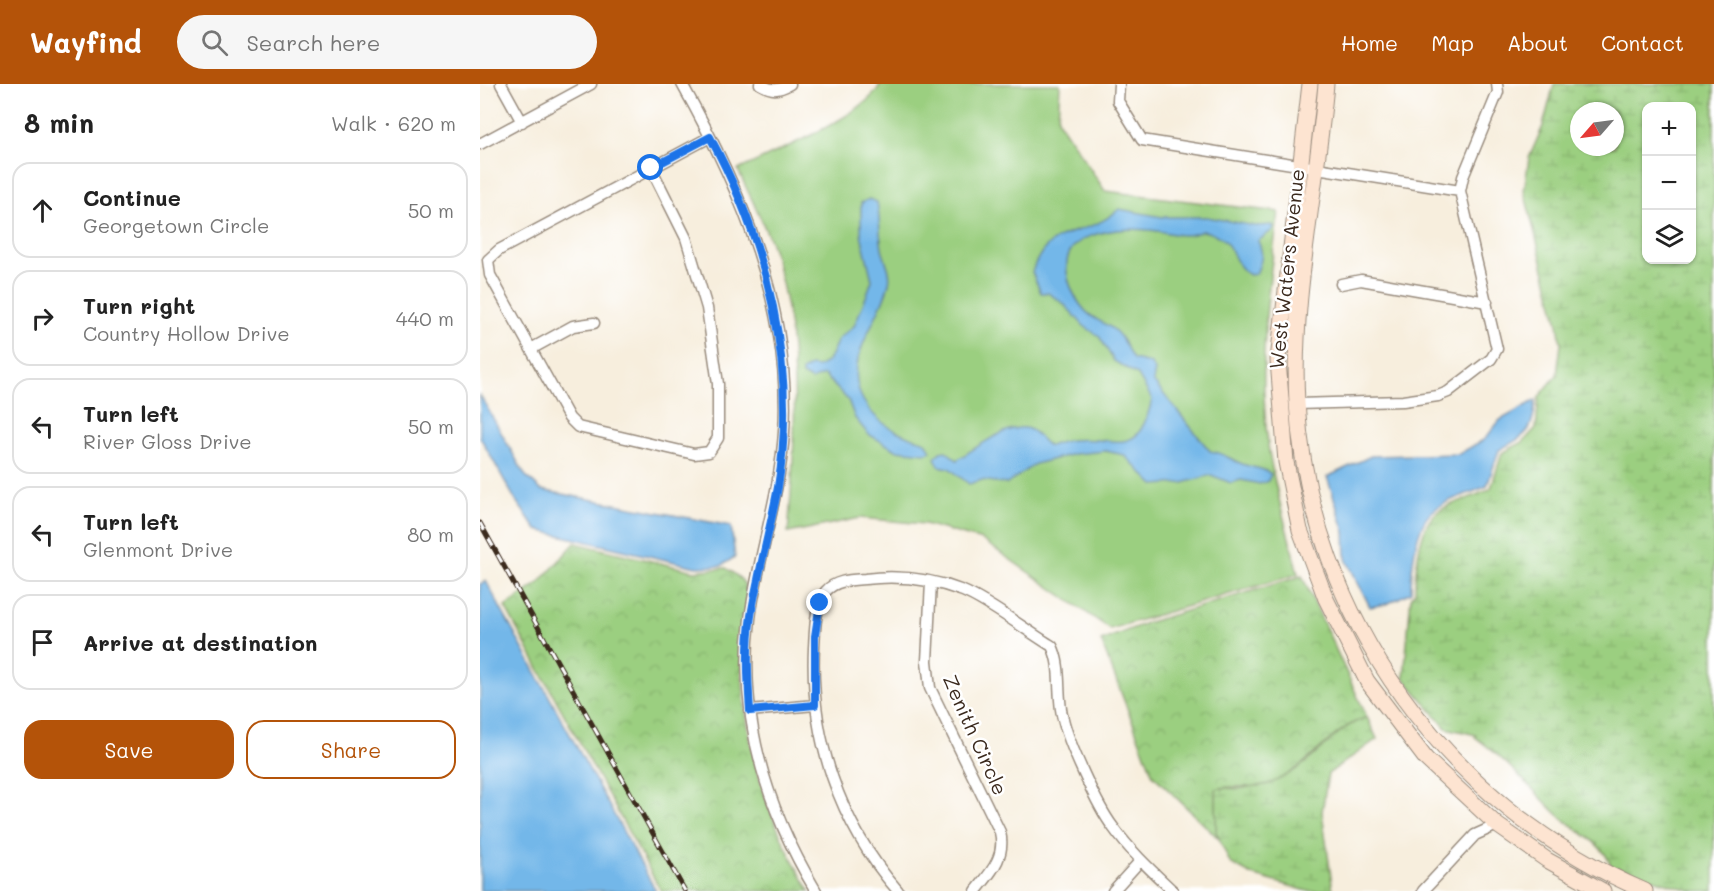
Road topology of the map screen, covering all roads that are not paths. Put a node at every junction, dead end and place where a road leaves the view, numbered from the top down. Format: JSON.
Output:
{"nodes":[{"id":1,"x":501,"y":84,"type":"edge"},
{"id":2,"x":591,"y":84,"type":"edge"},
{"id":3,"x":682,"y":84,"type":"edge"},
{"id":4,"x":760,"y":84,"type":"edge"},
{"id":5,"x":790,"y":84,"type":"edge"},
{"id":6,"x":1119,"y":84,"type":"edge"},
{"id":7,"x":1310,"y":84,"type":"edge"},
{"id":8,"x":1326,"y":84,"type":"edge"},
{"id":9,"x":1497,"y":84,"type":"edge"},
{"id":10,"x":522,"y":122,"type":"junction"},
{"id":11,"x":710,"y":137,"type":"junction"},
{"id":12,"x":480,"y":144,"type":"edge"},
{"id":13,"x":1301,"y":164,"type":"junction"},
{"id":14,"x":1318,"y":167,"type":"junction"},
{"id":15,"x":651,"y":168,"type":"junction"},
{"id":16,"x":1460,"y":191,"type":"junction"},
{"id":17,"x":1341,"y":284,"type":"dead end"},
{"id":18,"x":1487,"y":302,"type":"junction"},
{"id":19,"x":594,"y":323,"type":"dead end"},
{"id":20,"x":531,"y":349,"type":"junction"},
{"id":21,"x":1297,"y":404,"type":"junction"},
{"id":22,"x":931,"y":582,"type":"junction"},
{"id":23,"x":815,"y":705,"type":"junction"},
{"id":24,"x":750,"y":711,"type":"junction"},
{"id":25,"x":1497,"y":825,"type":"junction"},
{"id":26,"x":1141,"y":860,"type":"junction"},
{"id":27,"x":816,"y":891,"type":"edge"},
{"id":28,"x":898,"y":891,"type":"edge"},
{"id":29,"x":976,"y":891,"type":"edge"},
{"id":30,"x":1113,"y":891,"type":"edge"},
{"id":31,"x":1173,"y":891,"type":"edge"},
{"id":32,"x":1423,"y":891,"type":"edge"},
{"id":33,"x":1602,"y":891,"type":"edge"},
{"id":34,"x":1645,"y":891,"type":"edge"}],
"edges":[{"from":1,"to":10,"type":"street"},
{"from":2,"to":10,"type":"street"},
{"from":3,"to":11,"type":"street"},
{"from":4,"to":5,"type":"street"},
{"from":6,"to":13,"type":"street"},
{"from":7,"to":13,"type":"street","name":"West Waters Avenue"},
{"from":8,"to":14,"type":"street","name":"West Waters Avenue"},
{"from":9,"to":16,"type":"street"},
{"from":10,"to":12,"type":"street"},
{"from":11,"to":15,"type":"street"},
{"from":11,"to":24,"type":"street"},
{"from":13,"to":14,"type":"street"},
{"from":13,"to":25,"type":"street","name":"West Waters Avenue"},
{"from":14,"to":16,"type":"street"},
{"from":14,"to":21,"type":"street","name":"West Waters Avenue"},
{"from":15,"to":20,"type":"street"},
{"from":15,"to":20,"type":"street"},
{"from":16,"to":18,"type":"street"},
{"from":17,"to":18,"type":"street"},
{"from":18,"to":21,"type":"street"},
{"from":19,"to":20,"type":"street"},
{"from":21,"to":34,"type":"street","name":"West Waters Avenue"},
{"from":22,"to":23,"type":"street"},
{"from":22,"to":26,"type":"street"},
{"from":22,"to":29,"type":"street","name":"Zenith Circle"},
{"from":23,"to":24,"type":"street"},
{"from":23,"to":28,"type":"street"},
{"from":24,"to":27,"type":"street"},
{"from":25,"to":32,"type":"street"},
{"from":25,"to":33,"type":"street","name":"West Waters Avenue"},
{"from":26,"to":30,"type":"street"},
{"from":26,"to":31,"type":"street"}]}
